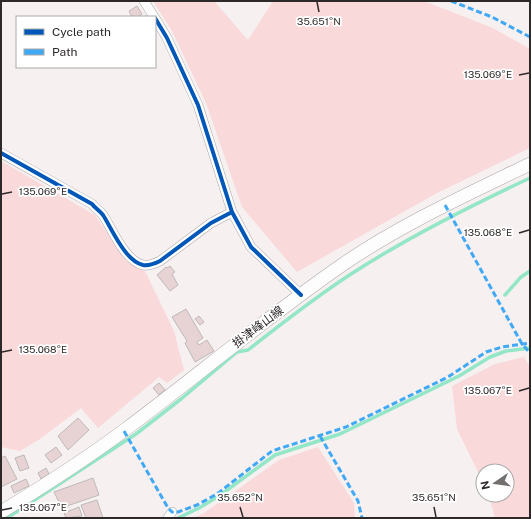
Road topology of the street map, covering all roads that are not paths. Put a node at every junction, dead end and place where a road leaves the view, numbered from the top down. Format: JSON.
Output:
{"nodes":[{"id":1,"x":144,"y":1,"type":"edge"},
{"id":2,"x":154,"y":16,"type":"edge"},
{"id":3,"x":156,"y":20,"type":"edge"},
{"id":4,"x":1,"y":153,"type":"edge"},
{"id":5,"x":530,"y":164,"type":"edge"},
{"id":6,"x":232,"y":212,"type":"junction"},
{"id":7,"x":300,"y":295,"type":"junction"},
{"id":8,"x":1,"y":512,"type":"edge"}],
"edges":[{"from":1,"to":2,"type":"street"},
{"from":3,"to":6,"type":"street"},
{"from":4,"to":6,"type":"street"},
{"from":5,"to":7,"type":"main road","name":"掛津峰山線"},
{"from":6,"to":7,"type":"street"},
{"from":7,"to":8,"type":"main road","name":"掛津峰山線"}]}
